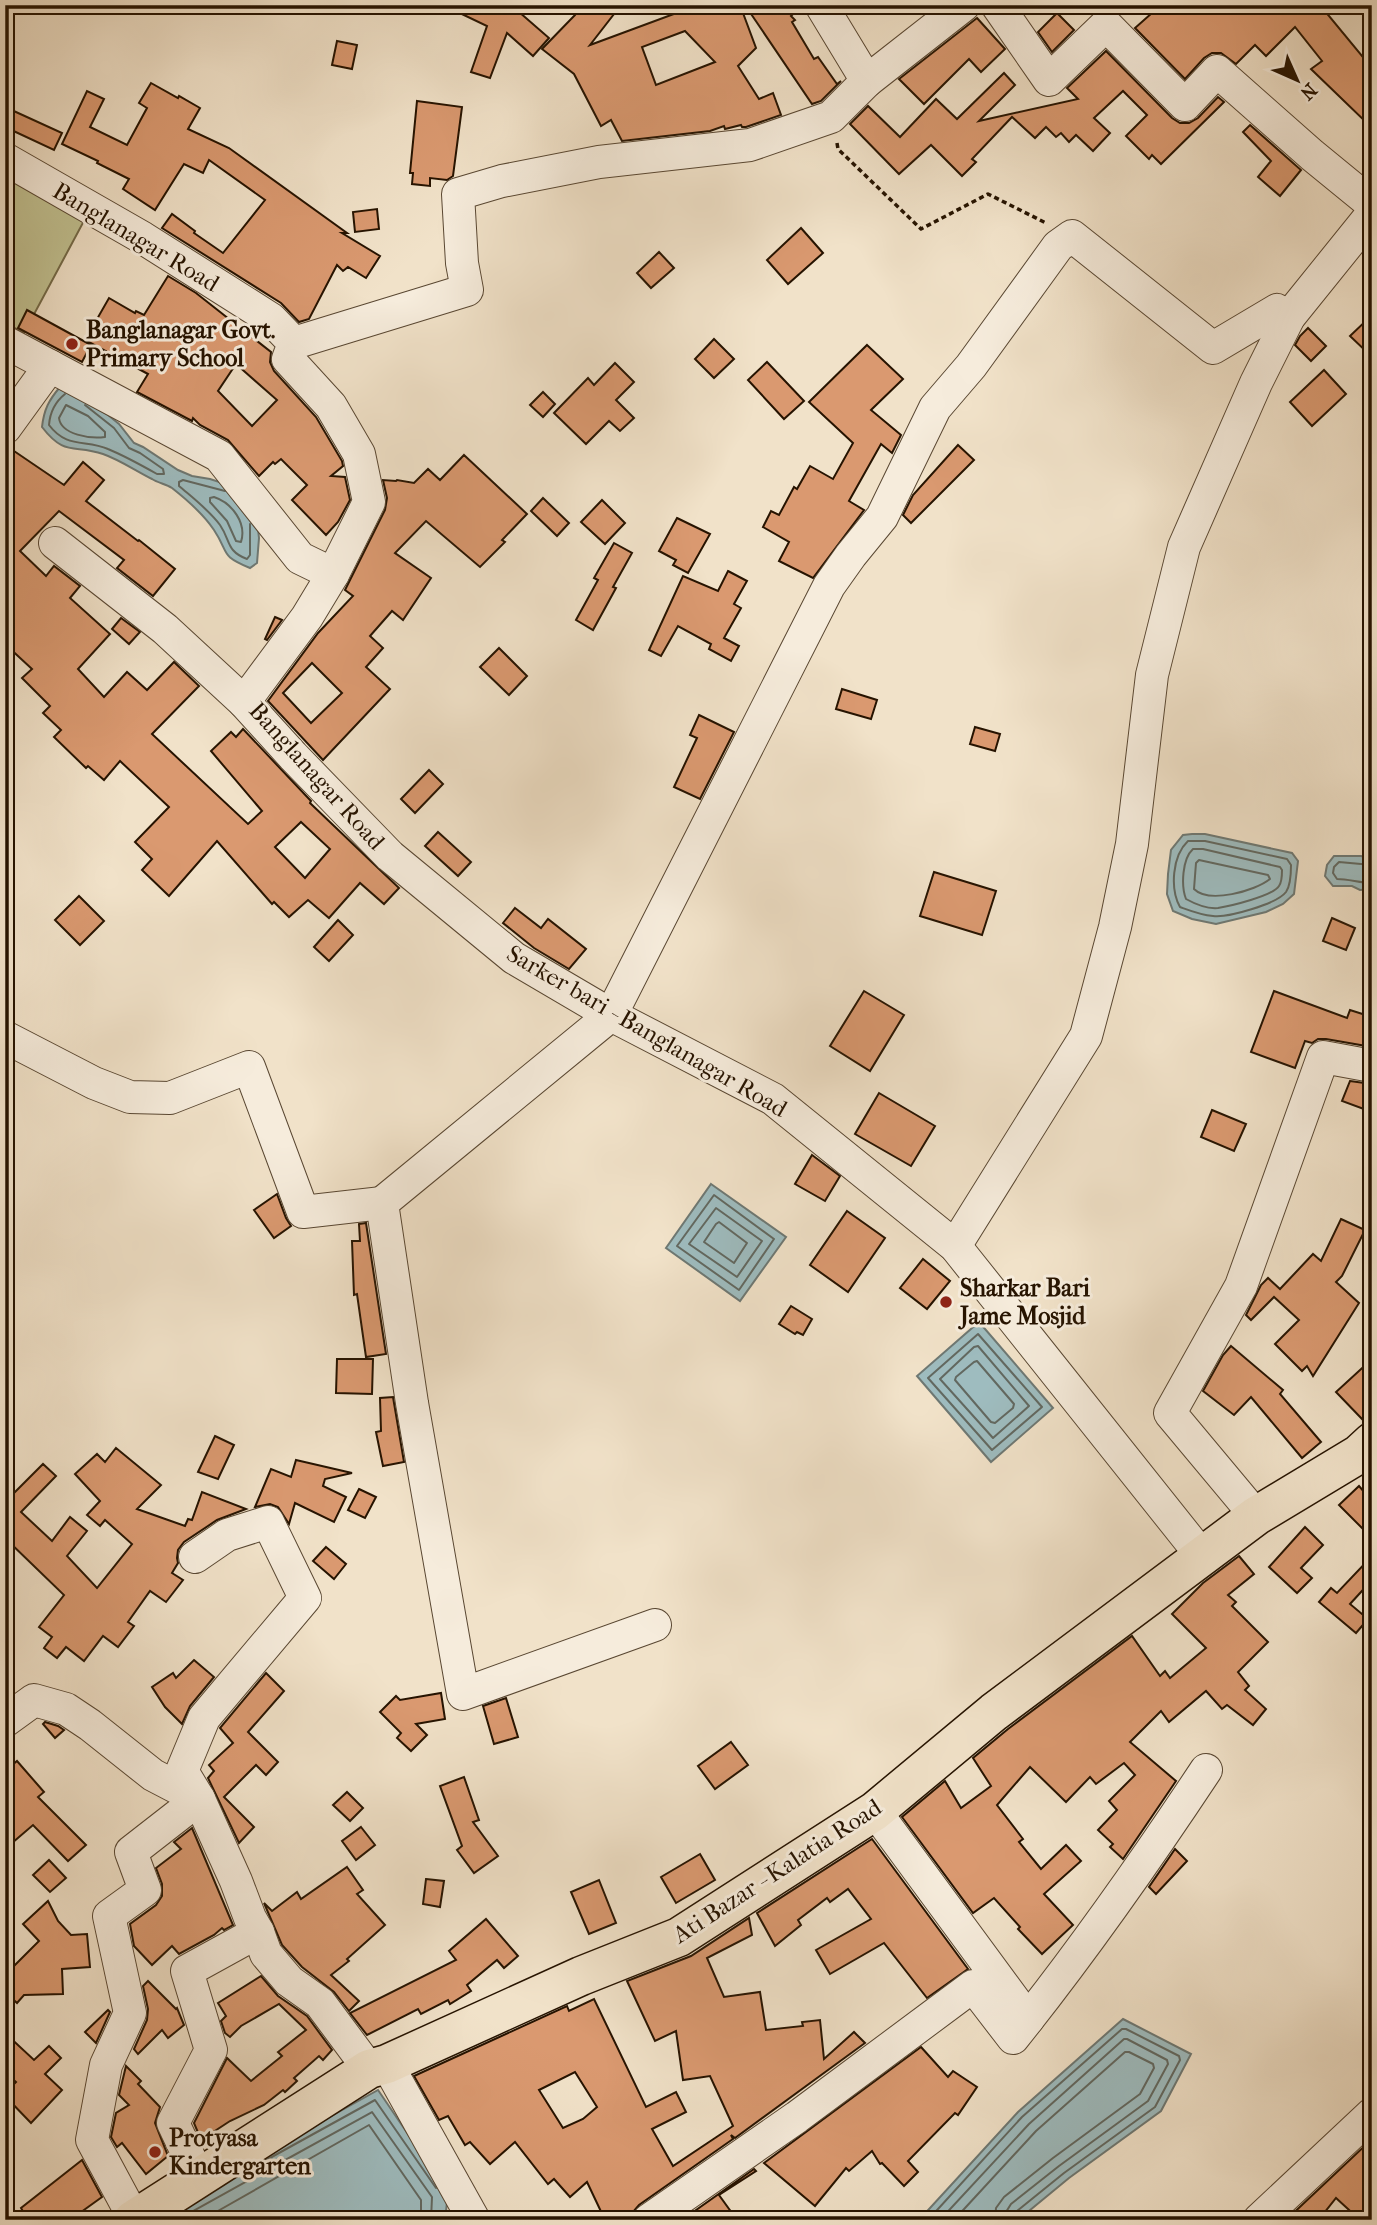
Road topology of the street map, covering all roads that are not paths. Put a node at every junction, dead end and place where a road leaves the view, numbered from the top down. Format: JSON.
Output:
{"nodes":[{"id":1,"x":821,"y":5,"type":"edge"},
{"id":2,"x":964,"y":5,"type":"edge"},
{"id":3,"x":997,"y":5,"type":"edge"},
{"id":4,"x":867,"y":81,"type":"junction"},
{"id":5,"x":5,"y":159,"type":"edge"},
{"id":6,"x":1372,"y":204,"type":"edge"},
{"id":7,"x":1372,"y":214,"type":"edge"},
{"id":8,"x":1289,"y":317,"type":"junction"},
{"id":9,"x":5,"y":342,"type":"edge"},
{"id":10,"x":294,"y":343,"type":"junction"},
{"id":11,"x":50,"y":366,"type":"junction"},
{"id":12,"x":5,"y":428,"type":"edge"},
{"id":13,"x":55,"y":543,"type":"dead end"},
{"id":14,"x":333,"y":574,"type":"junction"},
{"id":15,"x":244,"y":702,"type":"junction"},
{"id":16,"x":390,"y":856,"type":"joint"},
{"id":17,"x":611,"y":1015,"type":"junction"},
{"id":18,"x":5,"y":1037,"type":"edge"},
{"id":19,"x":1372,"y":1066,"type":"edge"},
{"id":20,"x":382,"y":1203,"type":"junction"},
{"id":21,"x":955,"y":1246,"type":"junction"},
{"id":22,"x":1372,"y":1442,"type":"edge"},
{"id":23,"x":1256,"y":1516,"type":"junction"},
{"id":24,"x":1202,"y":1556,"type":"junction"},
{"id":25,"x":195,"y":1557,"type":"dead end"},
{"id":26,"x":655,"y":1625,"type":"dead end"},
{"id":27,"x":5,"y":1721,"type":"edge"},
{"id":28,"x":1206,"y":1770,"type":"dead end"},
{"id":29,"x":199,"y":1799,"type":"junction"},
{"id":30,"x":875,"y":1811,"type":"junction"},
{"id":31,"x":258,"y":1932,"type":"junction"},
{"id":32,"x":1028,"y":2019,"type":"junction"},
{"id":33,"x":378,"y":2067,"type":"junction"},
{"id":34,"x":1372,"y":2114,"type":"edge"},
{"id":35,"x":199,"y":2178,"type":"junction"},
{"id":36,"x":134,"y":2219,"type":"edge"},
{"id":37,"x":474,"y":2220,"type":"edge"},
{"id":38,"x":649,"y":2220,"type":"edge"},
{"id":39,"x":1259,"y":2220,"type":"edge"}],
"edges":[{"from":1,"to":4,"type":"street"},
{"from":2,"to":4,"type":"street"},
{"from":3,"to":6,"type":"street"},
{"from":4,"to":10,"type":"street"},
{"from":5,"to":10,"type":"street","name":"Banglanagar Road"},
{"from":7,"to":8,"type":"street"},
{"from":8,"to":17,"type":"street"},
{"from":8,"to":21,"type":"street"},
{"from":9,"to":11,"type":"street"},
{"from":10,"to":14,"type":"street","name":"Banglanagar Road"},
{"from":11,"to":12,"type":"street"},
{"from":11,"to":14,"type":"street"},
{"from":13,"to":15,"type":"street"},
{"from":14,"to":15,"type":"street","name":"Banglanagar Road"},
{"from":15,"to":16,"type":"street","name":"Banglanagar Road"},
{"from":16,"to":17,"type":"street","name":"Sarker bari - Banglanagar Road"},
{"from":17,"to":20,"type":"street"},
{"from":17,"to":21,"type":"street","name":"Sarker bari - Banglanagar Road"},
{"from":18,"to":20,"type":"street"},
{"from":19,"to":23,"type":"street"},
{"from":20,"to":26,"type":"street"},
{"from":21,"to":24,"type":"street","name":"Sarker bari - Banglanagar Road"},
{"from":22,"to":23,"type":"main road","name":"Ati Bazar - Kalatia Road"},
{"from":23,"to":24,"type":"main road","name":"Ati Bazar - Kalatia Road"},
{"from":24,"to":30,"type":"main road","name":"Ati Bazar - Kalatia Road"},
{"from":25,"to":29,"type":"street"},
{"from":27,"to":29,"type":"street"},
{"from":28,"to":32,"type":"street"},
{"from":29,"to":31,"type":"street"},
{"from":29,"to":36,"type":"street"},
{"from":30,"to":32,"type":"street"},
{"from":30,"to":33,"type":"main road","name":"Ati Bazar - Kalatia Road"},
{"from":31,"to":33,"type":"street"},
{"from":31,"to":35,"type":"street"},
{"from":32,"to":38,"type":"street"},
{"from":33,"to":35,"type":"main road","name":"Ati Bazar - Kalatia Road"},
{"from":33,"to":37,"type":"street"},
{"from":34,"to":39,"type":"street"},
{"from":35,"to":36,"type":"main road","name":"Ati Bazar - Kalatia Road"}]}
